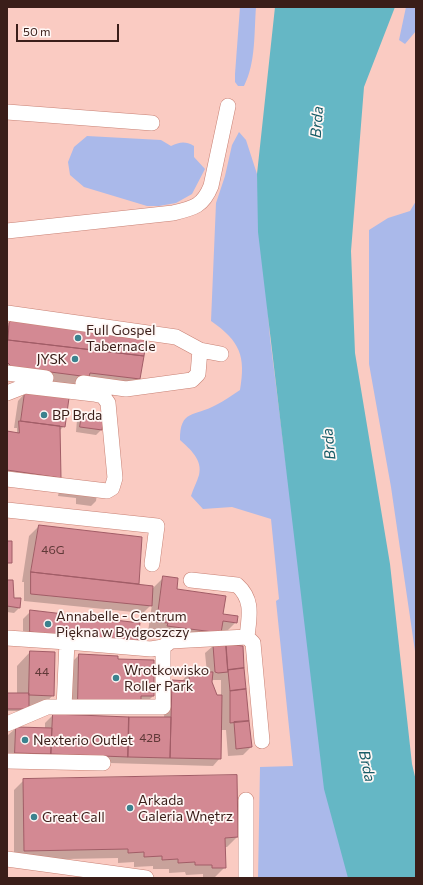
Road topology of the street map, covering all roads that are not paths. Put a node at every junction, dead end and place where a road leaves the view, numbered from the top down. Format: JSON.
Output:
{"nodes":[{"id":1,"x":228,"y":106,"type":"dead end"},
{"id":2,"x":7,"y":112,"type":"edge"},
{"id":3,"x":152,"y":122,"type":"dead end"},
{"id":4,"x":7,"y":231,"type":"edge"},
{"id":5,"x":7,"y":312,"type":"edge"},
{"id":6,"x":200,"y":350,"type":"junction"},
{"id":7,"x":221,"y":354,"type":"dead end"},
{"id":8,"x":7,"y":373,"type":"edge"},
{"id":9,"x":7,"y":393,"type":"edge"},
{"id":10,"x":7,"y":479,"type":"edge"},
{"id":11,"x":7,"y":510,"type":"edge"},
{"id":12,"x":152,"y":564,"type":"dead end"},
{"id":13,"x":191,"y":580,"type":"dead end"},
{"id":14,"x":247,"y":637,"type":"junction"},
{"id":15,"x":7,"y":638,"type":"edge"},
{"id":16,"x":67,"y":642,"type":"junction"},
{"id":17,"x":163,"y":647,"type":"junction"},
{"id":18,"x":64,"y":707,"type":"junction"},
{"id":19,"x":7,"y":724,"type":"edge"},
{"id":20,"x":262,"y":742,"type":"dead end"},
{"id":21,"x":7,"y":762,"type":"edge"},
{"id":22,"x":103,"y":764,"type":"dead end"},
{"id":23,"x":246,"y":800,"type":"dead end"},
{"id":24,"x":7,"y":858,"type":"edge"},
{"id":25,"x":146,"y":878,"type":"edge"},
{"id":26,"x":246,"y":878,"type":"edge"}],
"edges":[{"from":1,"to":4,"type":"lane"},
{"from":2,"to":3,"type":"lane"},
{"from":5,"to":6,"type":"lane"},
{"from":6,"to":7,"type":"lane"},
{"from":6,"to":8,"type":"lane"},
{"from":9,"to":10,"type":"lane"},
{"from":11,"to":12,"type":"lane"},
{"from":13,"to":14,"type":"lane"},
{"from":14,"to":17,"type":"lane"},
{"from":14,"to":20,"type":"lane"},
{"from":15,"to":16,"type":"lane"},
{"from":16,"to":17,"type":"lane"},
{"from":16,"to":18,"type":"lane"},
{"from":17,"to":18,"type":"lane"},
{"from":18,"to":19,"type":"lane"},
{"from":21,"to":22,"type":"lane"},
{"from":23,"to":26,"type":"lane"},
{"from":24,"to":25,"type":"lane"}]}
